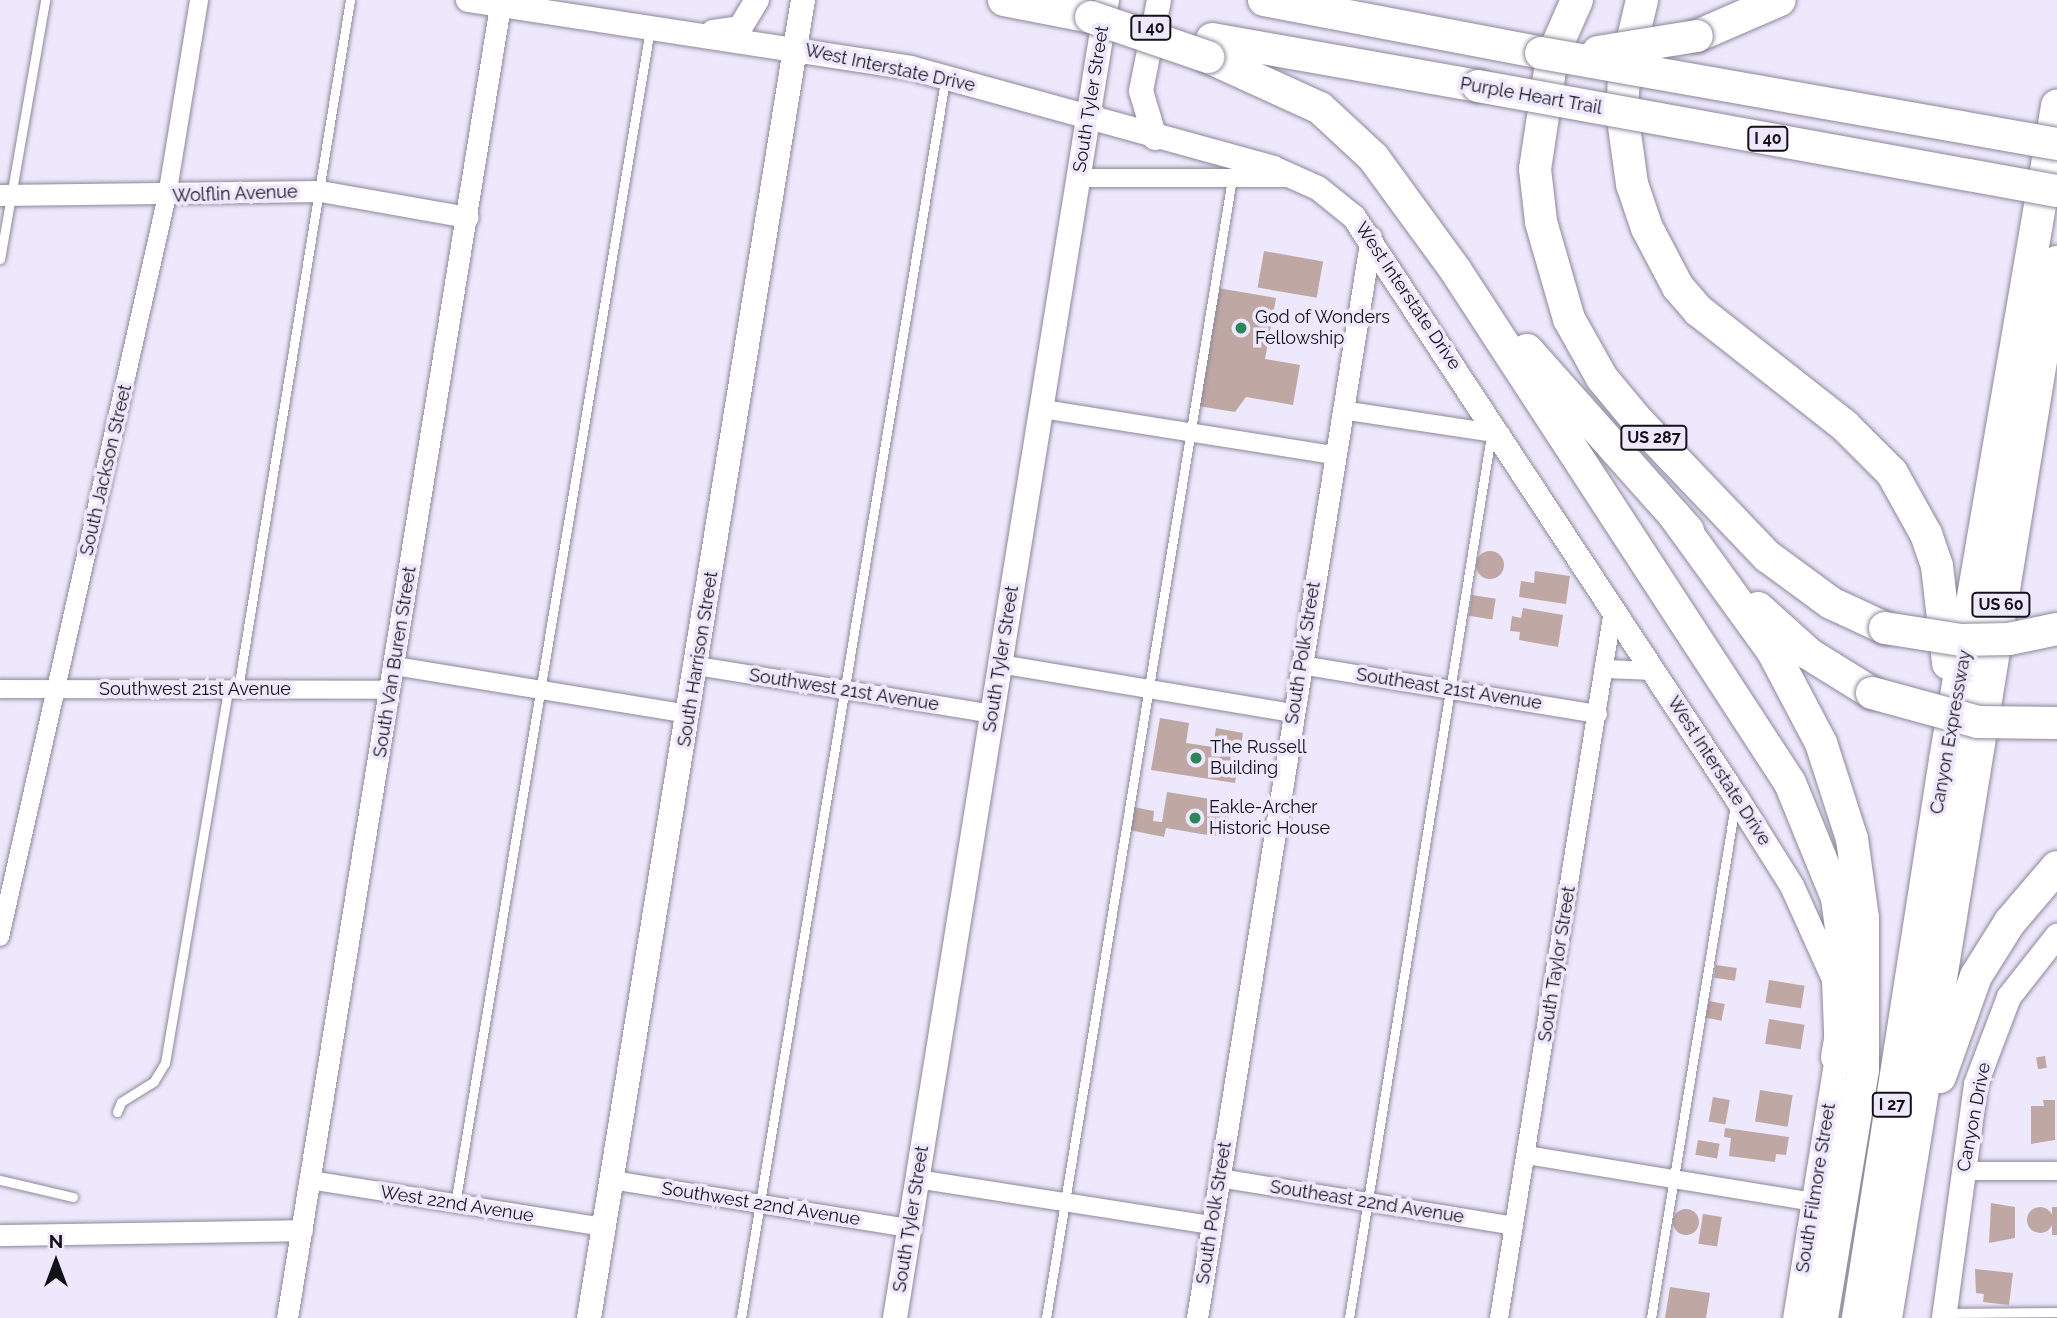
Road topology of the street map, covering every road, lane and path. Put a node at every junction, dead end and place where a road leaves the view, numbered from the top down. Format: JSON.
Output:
{"nodes":[{"id":1,"x":45,"y":0,"type":"edge"},
{"id":2,"x":199,"y":0,"type":"edge"},
{"id":3,"x":350,"y":0,"type":"edge"},
{"id":4,"x":468,"y":0,"type":"edge"},
{"id":5,"x":757,"y":0,"type":"edge"},
{"id":6,"x":803,"y":0,"type":"edge"},
{"id":7,"x":1004,"y":0,"type":"edge"},
{"id":8,"x":1159,"y":0,"type":"edge"},
{"id":9,"x":1264,"y":0,"type":"edge"},
{"id":10,"x":1577,"y":0,"type":"edge"},
{"id":11,"x":1643,"y":0,"type":"edge"},
{"id":12,"x":1780,"y":0,"type":"edge"},
{"id":13,"x":500,"y":6,"type":"junction"},
{"id":14,"x":1099,"y":8,"type":"edge"},
{"id":15,"x":650,"y":29,"type":"junction"},
{"id":16,"x":692,"y":36,"type":"junction"},
{"id":17,"x":796,"y":47,"type":"junction"},
{"id":18,"x":1210,"y":48,"type":"junction"},
{"id":19,"x":1541,"y":53,"type":"junction"},
{"id":20,"x":945,"y":77,"type":"junction"},
{"id":21,"x":2057,"y":106,"type":"edge"},
{"id":22,"x":1087,"y":117,"type":"junction"},
{"id":23,"x":1155,"y":138,"type":"junction"},
{"id":24,"x":2057,"y":144,"type":"edge"},
{"id":25,"x":1079,"y":178,"type":"junction"},
{"id":26,"x":1301,"y":178,"type":"junction"},
{"id":27,"x":1232,"y":179,"type":"junction"},
{"id":28,"x":320,"y":191,"type":"junction"},
{"id":29,"x":2057,"y":191,"type":"edge"},
{"id":30,"x":7,"y":195,"type":"edge"},
{"id":31,"x":167,"y":196,"type":"junction"},
{"id":32,"x":468,"y":217,"type":"junction"},
{"id":33,"x":1371,"y":237,"type":"junction"},
{"id":34,"x":0,"y":259,"type":"edge"},
{"id":35,"x":2057,"y":262,"type":"edge"},
{"id":36,"x":1456,"y":271,"type":"junction"},
{"id":37,"x":1043,"y":409,"type":"junction"},
{"id":38,"x":1342,"y":410,"type":"junction"},
{"id":39,"x":1191,"y":432,"type":"junction"},
{"id":40,"x":1497,"y":433,"type":"junction"},
{"id":41,"x":1335,"y":455,"type":"junction"},
{"id":42,"x":1674,"y":516,"type":"junction"},
{"id":43,"x":1613,"y":610,"type":"junction"},
{"id":44,"x":2057,"y":629,"type":"edge"},
{"id":45,"x":1000,"y":664,"type":"junction"},
{"id":46,"x":1301,"y":665,"type":"junction"},
{"id":47,"x":394,"y":666,"type":"junction"},
{"id":48,"x":697,"y":666,"type":"junction"},
{"id":49,"x":1605,"y":669,"type":"junction"},
{"id":50,"x":1655,"y":671,"type":"junction"},
{"id":51,"x":56,"y":689,"type":"junction"},
{"id":52,"x":233,"y":689,"type":"junction"},
{"id":53,"x":1149,"y":689,"type":"junction"},
{"id":54,"x":0,"y":690,"type":"edge"},
{"id":55,"x":390,"y":690,"type":"junction"},
{"id":56,"x":845,"y":690,"type":"junction"},
{"id":57,"x":1449,"y":690,"type":"junction"},
{"id":58,"x":541,"y":691,"type":"junction"},
{"id":59,"x":1293,"y":713,"type":"junction"},
{"id":60,"x":992,"y":714,"type":"junction"},
{"id":61,"x":1598,"y":714,"type":"junction"},
{"id":62,"x":689,"y":715,"type":"junction"},
{"id":63,"x":2057,"y":723,"type":"edge"},
{"id":64,"x":1945,"y":760,"type":"junction"},
{"id":65,"x":1736,"y":797,"type":"junction"},
{"id":66,"x":2057,"y":867,"type":"edge"},
{"id":67,"x":2057,"y":936,"type":"edge"},
{"id":68,"x":0,"y":937,"type":"edge"},
{"id":69,"x":1837,"y":1057,"type":"junction"},
{"id":70,"x":117,"y":1112,"type":"dead end"},
{"id":71,"x":1527,"y":1155,"type":"junction"},
{"id":72,"x":1964,"y":1171,"type":"junction"},
{"id":73,"x":2057,"y":1171,"type":"edge"},
{"id":74,"x":1219,"y":1178,"type":"junction"},
{"id":75,"x":917,"y":1179,"type":"junction"},
{"id":76,"x":1673,"y":1179,"type":"junction"},
{"id":77,"x":0,"y":1180,"type":"edge"},
{"id":78,"x":310,"y":1180,"type":"junction"},
{"id":79,"x":612,"y":1180,"type":"junction"},
{"id":80,"x":73,"y":1197,"type":"dead end"},
{"id":81,"x":1904,"y":1199,"type":"junction"},
{"id":82,"x":1065,"y":1202,"type":"junction"},
{"id":83,"x":1367,"y":1202,"type":"junction"},
{"id":84,"x":1813,"y":1202,"type":"junction"},
{"id":85,"x":455,"y":1204,"type":"junction"},
{"id":86,"x":760,"y":1204,"type":"junction"},
{"id":87,"x":1211,"y":1226,"type":"junction"},
{"id":88,"x":1514,"y":1226,"type":"junction"},
{"id":89,"x":604,"y":1227,"type":"junction"},
{"id":90,"x":909,"y":1228,"type":"junction"},
{"id":91,"x":302,"y":1230,"type":"junction"},
{"id":92,"x":0,"y":1235,"type":"edge"},
{"id":93,"x":1870,"y":1245,"type":"junction"},
{"id":94,"x":2057,"y":1312,"type":"edge"},
{"id":95,"x":1944,"y":1316,"type":"edge"},
{"id":96,"x":287,"y":1318,"type":"edge"},
{"id":97,"x":589,"y":1318,"type":"edge"},
{"id":98,"x":741,"y":1318,"type":"edge"},
{"id":99,"x":895,"y":1318,"type":"edge"},
{"id":100,"x":1046,"y":1318,"type":"edge"},
{"id":101,"x":1197,"y":1318,"type":"edge"},
{"id":102,"x":1349,"y":1318,"type":"edge"},
{"id":103,"x":1499,"y":1318,"type":"edge"},
{"id":104,"x":1651,"y":1318,"type":"edge"},
{"id":105,"x":1795,"y":1318,"type":"edge"},
{"id":106,"x":1822,"y":1318,"type":"edge"},
{"id":107,"x":1846,"y":1318,"type":"edge"},
{"id":108,"x":1858,"y":1318,"type":"edge"},
{"id":109,"x":1886,"y":1318,"type":"edge"}],
"edges":[{"from":1,"to":30,"type":"lane"},
{"from":2,"to":31,"type":"street","name":"South Jackson Street"},
{"from":3,"to":28,"type":"lane"},
{"from":4,"to":13,"type":"main road","name":"West Interstate Drive"},
{"from":5,"to":16,"type":"main road"},
{"from":6,"to":17,"type":"main road","name":"South Harrison Street"},
{"from":7,"to":14,"type":"highway"},
{"from":8,"to":23,"type":"main road"},
{"from":9,"to":19,"type":"highway"},
{"from":10,"to":44,"type":"highway","number":"US 287","bridge":true},
{"from":11,"to":64,"type":"highway"},
{"from":12,"to":19,"type":"highway","bridge":true},
{"from":13,"to":15,"type":"main road","name":"West Interstate Drive"},
{"from":13,"to":32,"type":"street","name":"South Van Buren Street"},
{"from":14,"to":18,"type":"highway","bridge":true},
{"from":14,"to":22,"type":"main road","name":"South Tyler Street"},
{"from":15,"to":16,"type":"main road","name":"West Interstate Drive"},
{"from":15,"to":58,"type":"lane"},
{"from":16,"to":17,"type":"main road","name":"West Interstate Drive"},
{"from":17,"to":20,"type":"main road","name":"West Interstate Drive"},
{"from":17,"to":48,"type":"main road","name":"South Harrison Street"},
{"from":18,"to":29,"type":"highway","name":"Purple Heart Trail","number":"I 40","bridge":true},
{"from":18,"to":36,"type":"highway"},
{"from":19,"to":24,"type":"highway","bridge":true},
{"from":20,"to":22,"type":"main road","name":"West Interstate Drive"},
{"from":20,"to":56,"type":"lane"},
{"from":21,"to":64,"type":"highway","name":"Canyon Expressway","number":"US 60"},
{"from":22,"to":23,"type":"main road","name":"West Interstate Drive"},
{"from":22,"to":25,"type":"main road","name":"South Tyler Street"},
{"from":23,"to":26,"type":"main road","name":"West Interstate Drive"},
{"from":25,"to":27,"type":"street"},
{"from":25,"to":37,"type":"main road","name":"South Tyler Street"},
{"from":26,"to":27,"type":"street"},
{"from":26,"to":33,"type":"main road","name":"West Interstate Drive"},
{"from":27,"to":39,"type":"lane"},
{"from":28,"to":31,"type":"street","name":"Wolflin Avenue"},
{"from":28,"to":32,"type":"street","name":"Wolflin Avenue"},
{"from":28,"to":52,"type":"lane"},
{"from":30,"to":31,"type":"street","name":"Wolflin Avenue"},
{"from":30,"to":34,"type":"lane"},
{"from":31,"to":51,"type":"street","name":"South Jackson Street"},
{"from":32,"to":47,"type":"street","name":"South Van Buren Street"},
{"from":33,"to":38,"type":"street","name":"South Polk Street"},
{"from":33,"to":40,"type":"main road","name":"West Interstate Drive"},
{"from":35,"to":81,"type":"highway","name":"Canyon Expressway","number":"US 60"},
{"from":36,"to":42,"type":"highway"},
{"from":36,"to":69,"type":"highway"},
{"from":37,"to":39,"type":"street"},
{"from":37,"to":45,"type":"main road","name":"South Tyler Street"},
{"from":38,"to":40,"type":"street"},
{"from":38,"to":41,"type":"street","name":"South Polk Street"},
{"from":39,"to":41,"type":"street"},
{"from":39,"to":53,"type":"lane"},
{"from":40,"to":43,"type":"main road","name":"West Interstate Drive"},
{"from":40,"to":57,"type":"lane"},
{"from":41,"to":46,"type":"street","name":"South Polk Street"},
{"from":42,"to":63,"type":"highway","bridge":true},
{"from":42,"to":106,"type":"highway"},
{"from":43,"to":49,"type":"street","name":"South Taylor Street"},
{"from":43,"to":50,"type":"main road","name":"West Interstate Drive"},
{"from":45,"to":53,"type":"street"},
{"from":45,"to":60,"type":"main road","name":"South Tyler Street"},
{"from":46,"to":57,"type":"street","name":"Southeast 21st Avenue"},
{"from":46,"to":59,"type":"street","name":"South Polk Street"},
{"from":47,"to":55,"type":"street","name":"South Van Buren Street"},
{"from":47,"to":58,"type":"street"},
{"from":48,"to":56,"type":"street","name":"Southwest 21st Avenue"},
{"from":48,"to":62,"type":"main road","name":"South Harrison Street"},
{"from":49,"to":50,"type":"street"},
{"from":49,"to":61,"type":"street","name":"South Taylor Street"},
{"from":50,"to":65,"type":"main road","name":"West Interstate Drive"},
{"from":51,"to":52,"type":"street","name":"Southwest 21st Avenue"},
{"from":51,"to":54,"type":"street","name":"Southwest 21st Avenue"},
{"from":51,"to":68,"type":"street","name":"South Jackson Street"},
{"from":52,"to":55,"type":"street","name":"Southwest 21st Avenue"},
{"from":52,"to":70,"type":"lane"},
{"from":53,"to":59,"type":"street"},
{"from":53,"to":82,"type":"lane"},
{"from":55,"to":78,"type":"street","name":"South Van Buren Street"},
{"from":56,"to":60,"type":"street","name":"Southwest 21st Avenue"},
{"from":56,"to":86,"type":"lane"},
{"from":57,"to":61,"type":"street","name":"Southeast 21st Avenue"},
{"from":57,"to":83,"type":"lane"},
{"from":58,"to":62,"type":"street"},
{"from":58,"to":85,"type":"lane"},
{"from":59,"to":74,"type":"street","name":"South Polk Street"},
{"from":60,"to":75,"type":"main road","name":"South Tyler Street"},
{"from":61,"to":71,"type":"street","name":"South Taylor Street"},
{"from":62,"to":79,"type":"main road","name":"South Harrison Street"},
{"from":64,"to":93,"type":"highway","name":"Canyon Expressway","number":"I 27"},
{"from":65,"to":69,"type":"main road","name":"West Interstate Drive"},
{"from":65,"to":76,"type":"lane"},
{"from":66,"to":81,"type":"highway"},
{"from":67,"to":72,"type":"main road","name":"Canyon Drive"},
{"from":69,"to":84,"type":"main road","name":"South Filmore Street"},
{"from":71,"to":76,"type":"street"},
{"from":71,"to":88,"type":"street","name":"South Taylor Street"},
{"from":72,"to":73,"type":"street"},
{"from":72,"to":95,"type":"main road","name":"Canyon Drive"},
{"from":74,"to":83,"type":"street","name":"Southeast 22nd Avenue"},
{"from":74,"to":87,"type":"street","name":"South Polk Street"},
{"from":75,"to":82,"type":"street"},
{"from":75,"to":90,"type":"main road","name":"South Tyler Street"},
{"from":76,"to":84,"type":"street"},
{"from":76,"to":104,"type":"lane"},
{"from":77,"to":80,"type":"lane"},
{"from":78,"to":85,"type":"street","name":"West 22nd Avenue"},
{"from":78,"to":91,"type":"street","name":"South Van Buren Street"},
{"from":79,"to":86,"type":"street","name":"Southwest 22nd Avenue"},
{"from":79,"to":89,"type":"main road","name":"South Harrison Street"},
{"from":81,"to":109,"type":"highway","name":"Canyon Expressway"},
{"from":82,"to":87,"type":"street"},
{"from":82,"to":100,"type":"lane"},
{"from":83,"to":88,"type":"street","name":"Southeast 22nd Avenue"},
{"from":83,"to":102,"type":"lane"},
{"from":84,"to":105,"type":"main road","name":"South Filmore Street"},
{"from":85,"to":89,"type":"street","name":"West 22nd Avenue"},
{"from":86,"to":90,"type":"street","name":"Southwest 22nd Avenue"},
{"from":86,"to":98,"type":"lane"},
{"from":87,"to":101,"type":"street","name":"South Polk Street"},
{"from":88,"to":103,"type":"street","name":"South Taylor Street"},
{"from":89,"to":97,"type":"main road","name":"South Harrison Street"},
{"from":90,"to":99,"type":"main road","name":"South Tyler Street"},
{"from":91,"to":92,"type":"street"},
{"from":91,"to":96,"type":"street","name":"South Van Buren Street"},
{"from":93,"to":107,"type":"highway"},
{"from":93,"to":108,"type":"highway","name":"Canyon Expressway","number":"I 27"},
{"from":94,"to":95,"type":"lane"}]}
